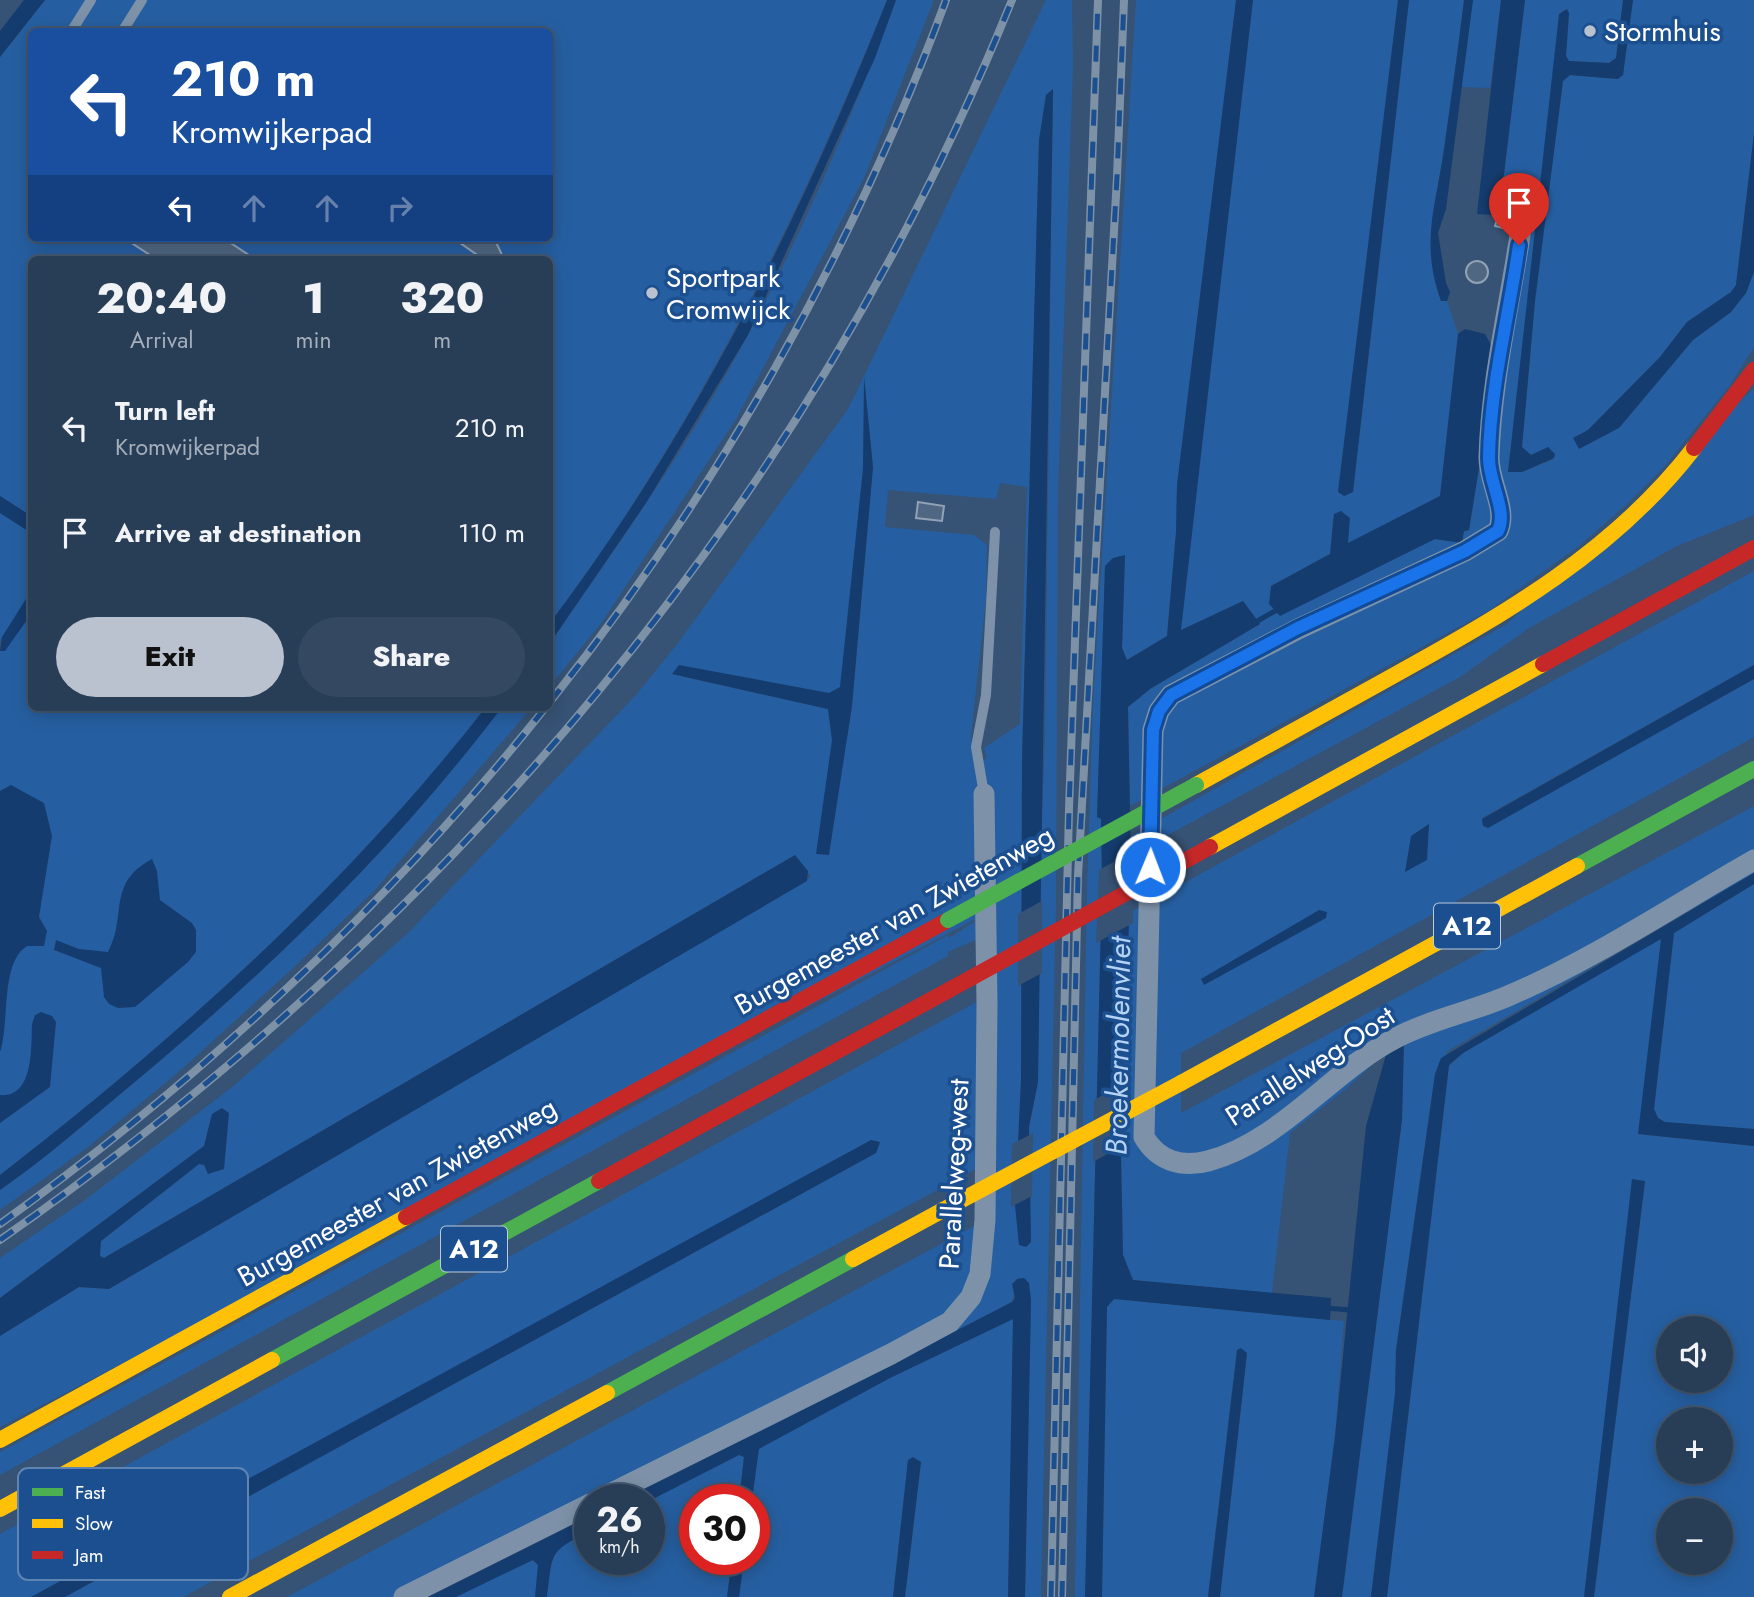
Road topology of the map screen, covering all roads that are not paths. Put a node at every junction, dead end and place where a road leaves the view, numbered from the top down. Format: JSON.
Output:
{"nodes":[{"id":1,"x":91,"y":0,"type":"edge"},
{"id":2,"x":142,"y":0,"type":"edge"},
{"id":3,"x":74,"y":28,"type":"edge"},
{"id":4,"x":124,"y":28,"type":"edge"},
{"id":5,"x":1522,"y":222,"type":"dead end"},
{"id":6,"x":1754,"y":370,"type":"edge"},
{"id":7,"x":995,"y":532,"type":"dead end"},
{"id":8,"x":1754,"y":548,"type":"edge"},
{"id":9,"x":1754,"y":769,"type":"edge"},
{"id":10,"x":984,"y":794,"type":"joint"},
{"id":11,"x":1754,"y":860,"type":"edge"},
{"id":12,"x":0,"y":1440,"type":"edge"},
{"id":13,"x":75,"y":1468,"type":"edge"},
{"id":14,"x":630,"y":1484,"type":"edge"},
{"id":15,"x":18,"y":1499,"type":"edge"},
{"id":16,"x":0,"y":1509,"type":"edge"},
{"id":17,"x":574,"y":1512,"type":"edge"},
{"id":18,"x":230,"y":1597,"type":"edge"},
{"id":19,"x":404,"y":1597,"type":"edge"}],
"edges":[{"from":1,"to":3,"type":"lane"},
{"from":2,"to":4,"type":"lane"},
{"from":5,"to":11,"type":"street","name":"Parallelweg-Oost"},
{"from":6,"to":12,"type":"main road","name":"Burgemeester van Zwietenweg","bridge":true},
{"from":7,"to":10,"type":"lane"},
{"from":8,"to":13,"type":"main road","number":"A12","bridge":true},
{"from":9,"to":18,"type":"main road","number":"A12","bridge":true},
{"from":10,"to":14,"type":"street","name":"Parallelweg-west"},
{"from":15,"to":16,"type":"main road","number":"A12","bridge":true},
{"from":17,"to":19,"type":"street"}]}
